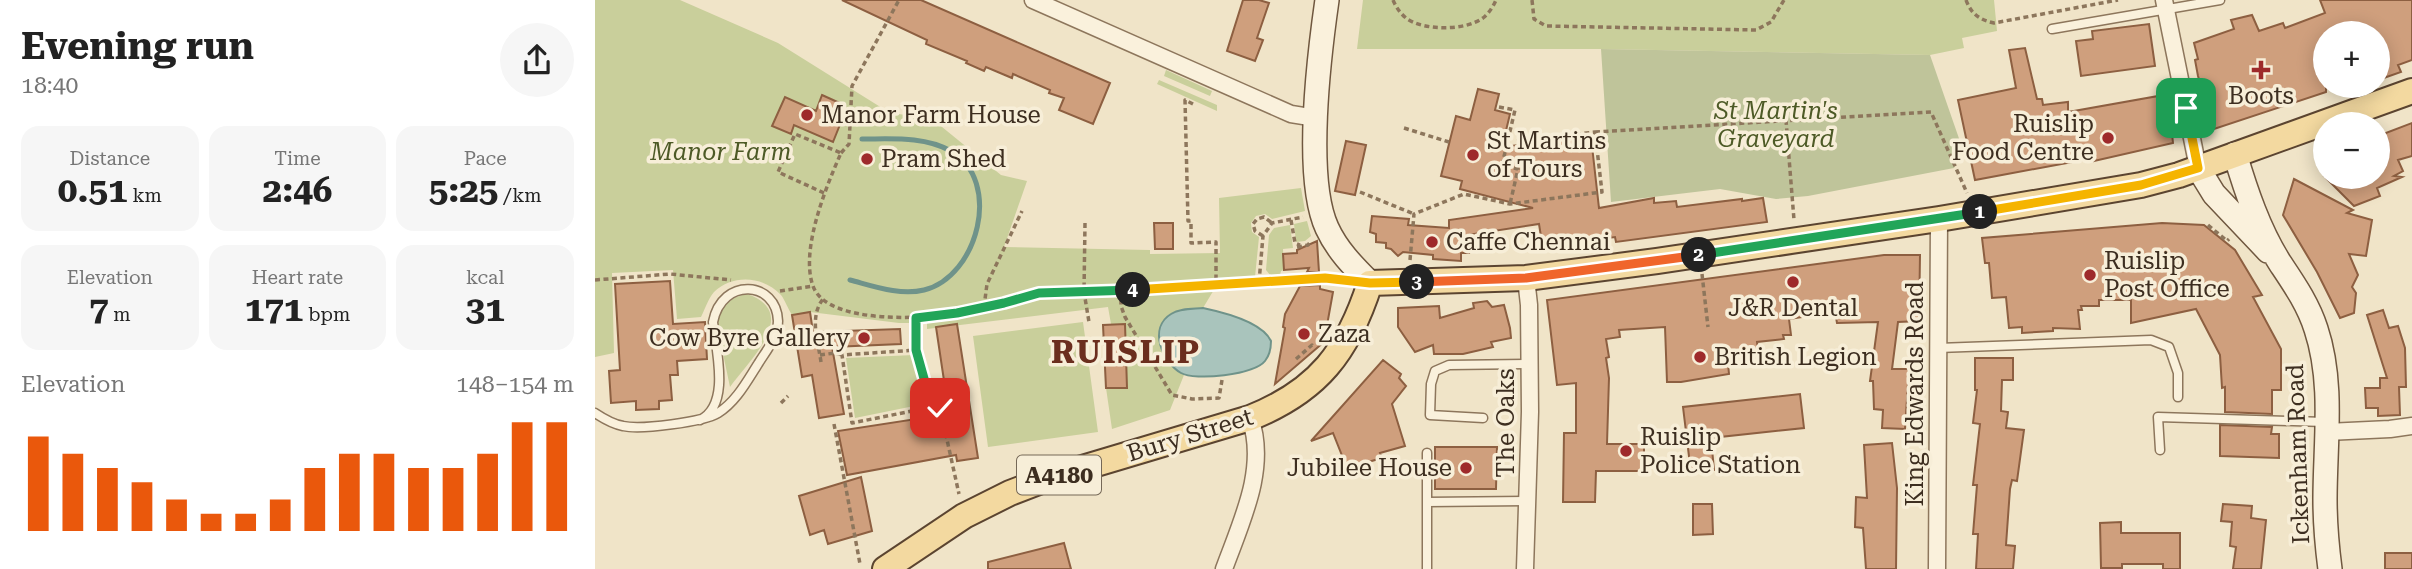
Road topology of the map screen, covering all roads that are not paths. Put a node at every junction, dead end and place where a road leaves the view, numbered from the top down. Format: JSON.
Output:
{"nodes":[{"id":1,"x":1033,"y":0,"type":"edge"},
{"id":2,"x":1327,"y":0,"type":"edge"},
{"id":3,"x":2220,"y":0,"type":"edge"},
{"id":4,"x":2165,"y":5,"type":"edge"},
{"id":5,"x":2052,"y":29,"type":"dead end"},
{"id":6,"x":2412,"y":91,"type":"edge"},
{"id":7,"x":1316,"y":118,"type":"junction"},
{"id":8,"x":2235,"y":154,"type":"junction"},
{"id":9,"x":2198,"y":168,"type":"junction"},
{"id":10,"x":1939,"y":219,"type":"junction"},
{"id":11,"x":2280,"y":263,"type":"junction"},
{"id":12,"x":1526,"y":278,"type":"junction"},
{"id":13,"x":1281,"y":280,"type":"road end"},
{"id":14,"x":1370,"y":283,"type":"junction"},
{"id":15,"x":1938,"y":348,"type":"junction"},
{"id":16,"x":1529,"y":364,"type":"junction"},
{"id":17,"x":2178,"y":397,"type":"dead end"},
{"id":18,"x":595,"y":412,"type":"edge"},
{"id":19,"x":1250,"y":418,"type":"junction"},
{"id":20,"x":1483,"y":418,"type":"dead end"},
{"id":21,"x":700,"y":420,"type":"junction"},
{"id":22,"x":2412,"y":426,"type":"edge"},
{"id":23,"x":2327,"y":427,"type":"junction"},
{"id":24,"x":2160,"y":450,"type":"dead end"},
{"id":25,"x":1427,"y":453,"type":"dead end"},
{"id":26,"x":1528,"y":501,"type":"junction"},
{"id":27,"x":1427,"y":502,"type":"junction"},
{"id":28,"x":885,"y":569,"type":"edge"},
{"id":29,"x":1224,"y":569,"type":"edge"},
{"id":30,"x":1427,"y":569,"type":"edge"},
{"id":31,"x":1525,"y":569,"type":"edge"},
{"id":32,"x":1937,"y":569,"type":"edge"},
{"id":33,"x":2330,"y":569,"type":"edge"}],
"edges":[{"from":1,"to":7,"type":"street"},
{"from":2,"to":7,"type":"main road"},
{"from":3,"to":4,"type":"lane"},
{"from":4,"to":5,"type":"lane"},
{"from":4,"to":9,"type":"street"},
{"from":6,"to":8,"type":"main road"},
{"from":7,"to":14,"type":"main road"},
{"from":8,"to":9,"type":"main road"},
{"from":8,"to":11,"type":"main road","name":"Ickenham Road"},
{"from":9,"to":10,"type":"main road"},
{"from":9,"to":11,"type":"main road","name":"Ickenham Road"},
{"from":10,"to":12,"type":"main road"},
{"from":10,"to":15,"type":"street","name":"King Edwards Road"},
{"from":11,"to":23,"type":"main road","name":"Ickenham Road"},
{"from":12,"to":14,"type":"main road"},
{"from":12,"to":16,"type":"street","name":"The Oaks"},
{"from":13,"to":14,"type":"lane"},
{"from":14,"to":19,"type":"main road","name":"Bury Street","number":"A4180"},
{"from":15,"to":17,"type":"lane"},
{"from":15,"to":32,"type":"street","name":"King Edwards Road"},
{"from":16,"to":20,"type":"lane"},
{"from":16,"to":26,"type":"street","name":"The Oaks"},
{"from":18,"to":21,"type":"lane"},
{"from":19,"to":28,"type":"main road","name":"Bury Street","number":"A4180"},
{"from":19,"to":29,"type":"street"},
{"from":21,"to":21,"type":"lane"},
{"from":22,"to":23,"type":"street"},
{"from":23,"to":24,"type":"lane"},
{"from":23,"to":33,"type":"main road","name":"Ickenham Road"},
{"from":25,"to":27,"type":"lane"},
{"from":26,"to":27,"type":"lane"},
{"from":26,"to":31,"type":"street","name":"The Oaks"},
{"from":27,"to":30,"type":"lane"}]}
